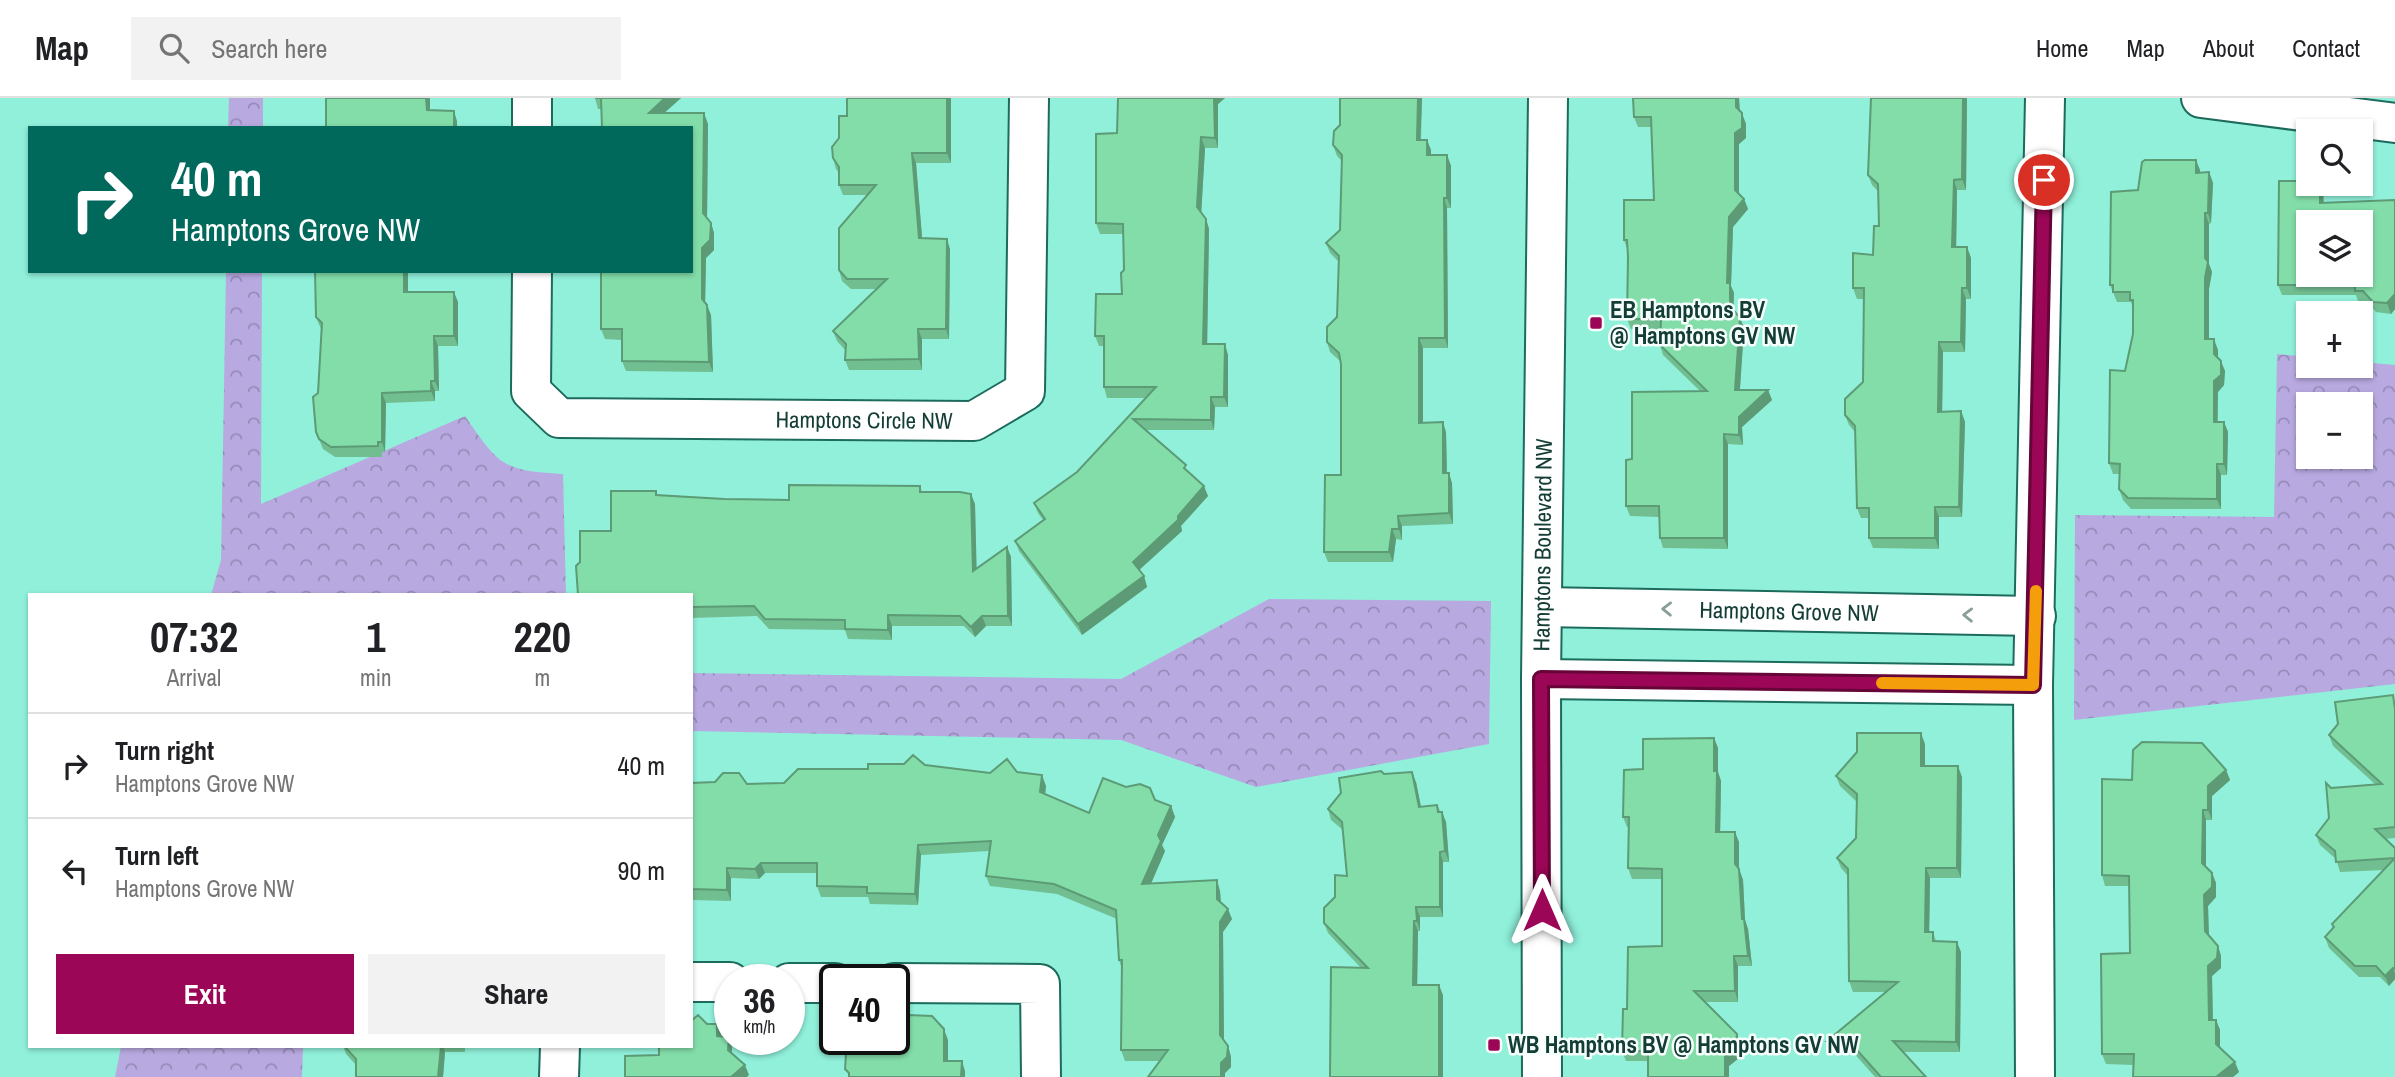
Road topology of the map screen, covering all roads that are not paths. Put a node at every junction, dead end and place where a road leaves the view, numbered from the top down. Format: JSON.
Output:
{"nodes":[{"id":1,"x":532,"y":98,"type":"edge"},
{"id":2,"x":1029,"y":98,"type":"edge"},
{"id":3,"x":1548,"y":98,"type":"edge"},
{"id":4,"x":2045,"y":98,"type":"edge"},
{"id":5,"x":2201,"y":98,"type":"edge"},
{"id":6,"x":2395,"y":123,"type":"edge"},
{"id":7,"x":532,"y":126,"type":"edge"},
{"id":8,"x":531,"y":273,"type":"edge"},
{"id":9,"x":1542,"y":607,"type":"junction"},
{"id":10,"x":2036,"y":616,"type":"junction"},
{"id":11,"x":1541,"y":679,"type":"junction"},
{"id":12,"x":2033,"y":685,"type":"junction"},
{"id":13,"x":693,"y":982,"type":"edge"},
{"id":14,"x":714,"y":982,"type":"edge"},
{"id":15,"x":910,"y":983,"type":"edge"},
{"id":16,"x":560,"y":1048,"type":"edge"},
{"id":17,"x":559,"y":1077,"type":"edge"},
{"id":18,"x":1041,"y":1077,"type":"edge"},
{"id":19,"x":1542,"y":1077,"type":"edge"},
{"id":20,"x":2035,"y":1077,"type":"edge"}],
"edges":[{"from":1,"to":7,"type":"street"},
{"from":2,"to":8,"type":"street","name":"Hamptons Circle NW"},
{"from":3,"to":9,"type":"street","name":"Hamptons Boulevard NW"},
{"from":4,"to":10,"type":"street"},
{"from":5,"to":6,"type":"street"},
{"from":10,"to":9,"type":"street","name":"Hamptons Grove NW","one_way":true},
{"from":9,"to":11,"type":"street","name":"Hamptons Boulevard NW"},
{"from":10,"to":12,"type":"street"},
{"from":11,"to":12,"type":"street"},
{"from":11,"to":19,"type":"street","name":"Hamptons Boulevard NW"},
{"from":12,"to":20,"type":"street"},
{"from":13,"to":14,"type":"street"},
{"from":15,"to":18,"type":"street"},
{"from":16,"to":17,"type":"street"}]}
